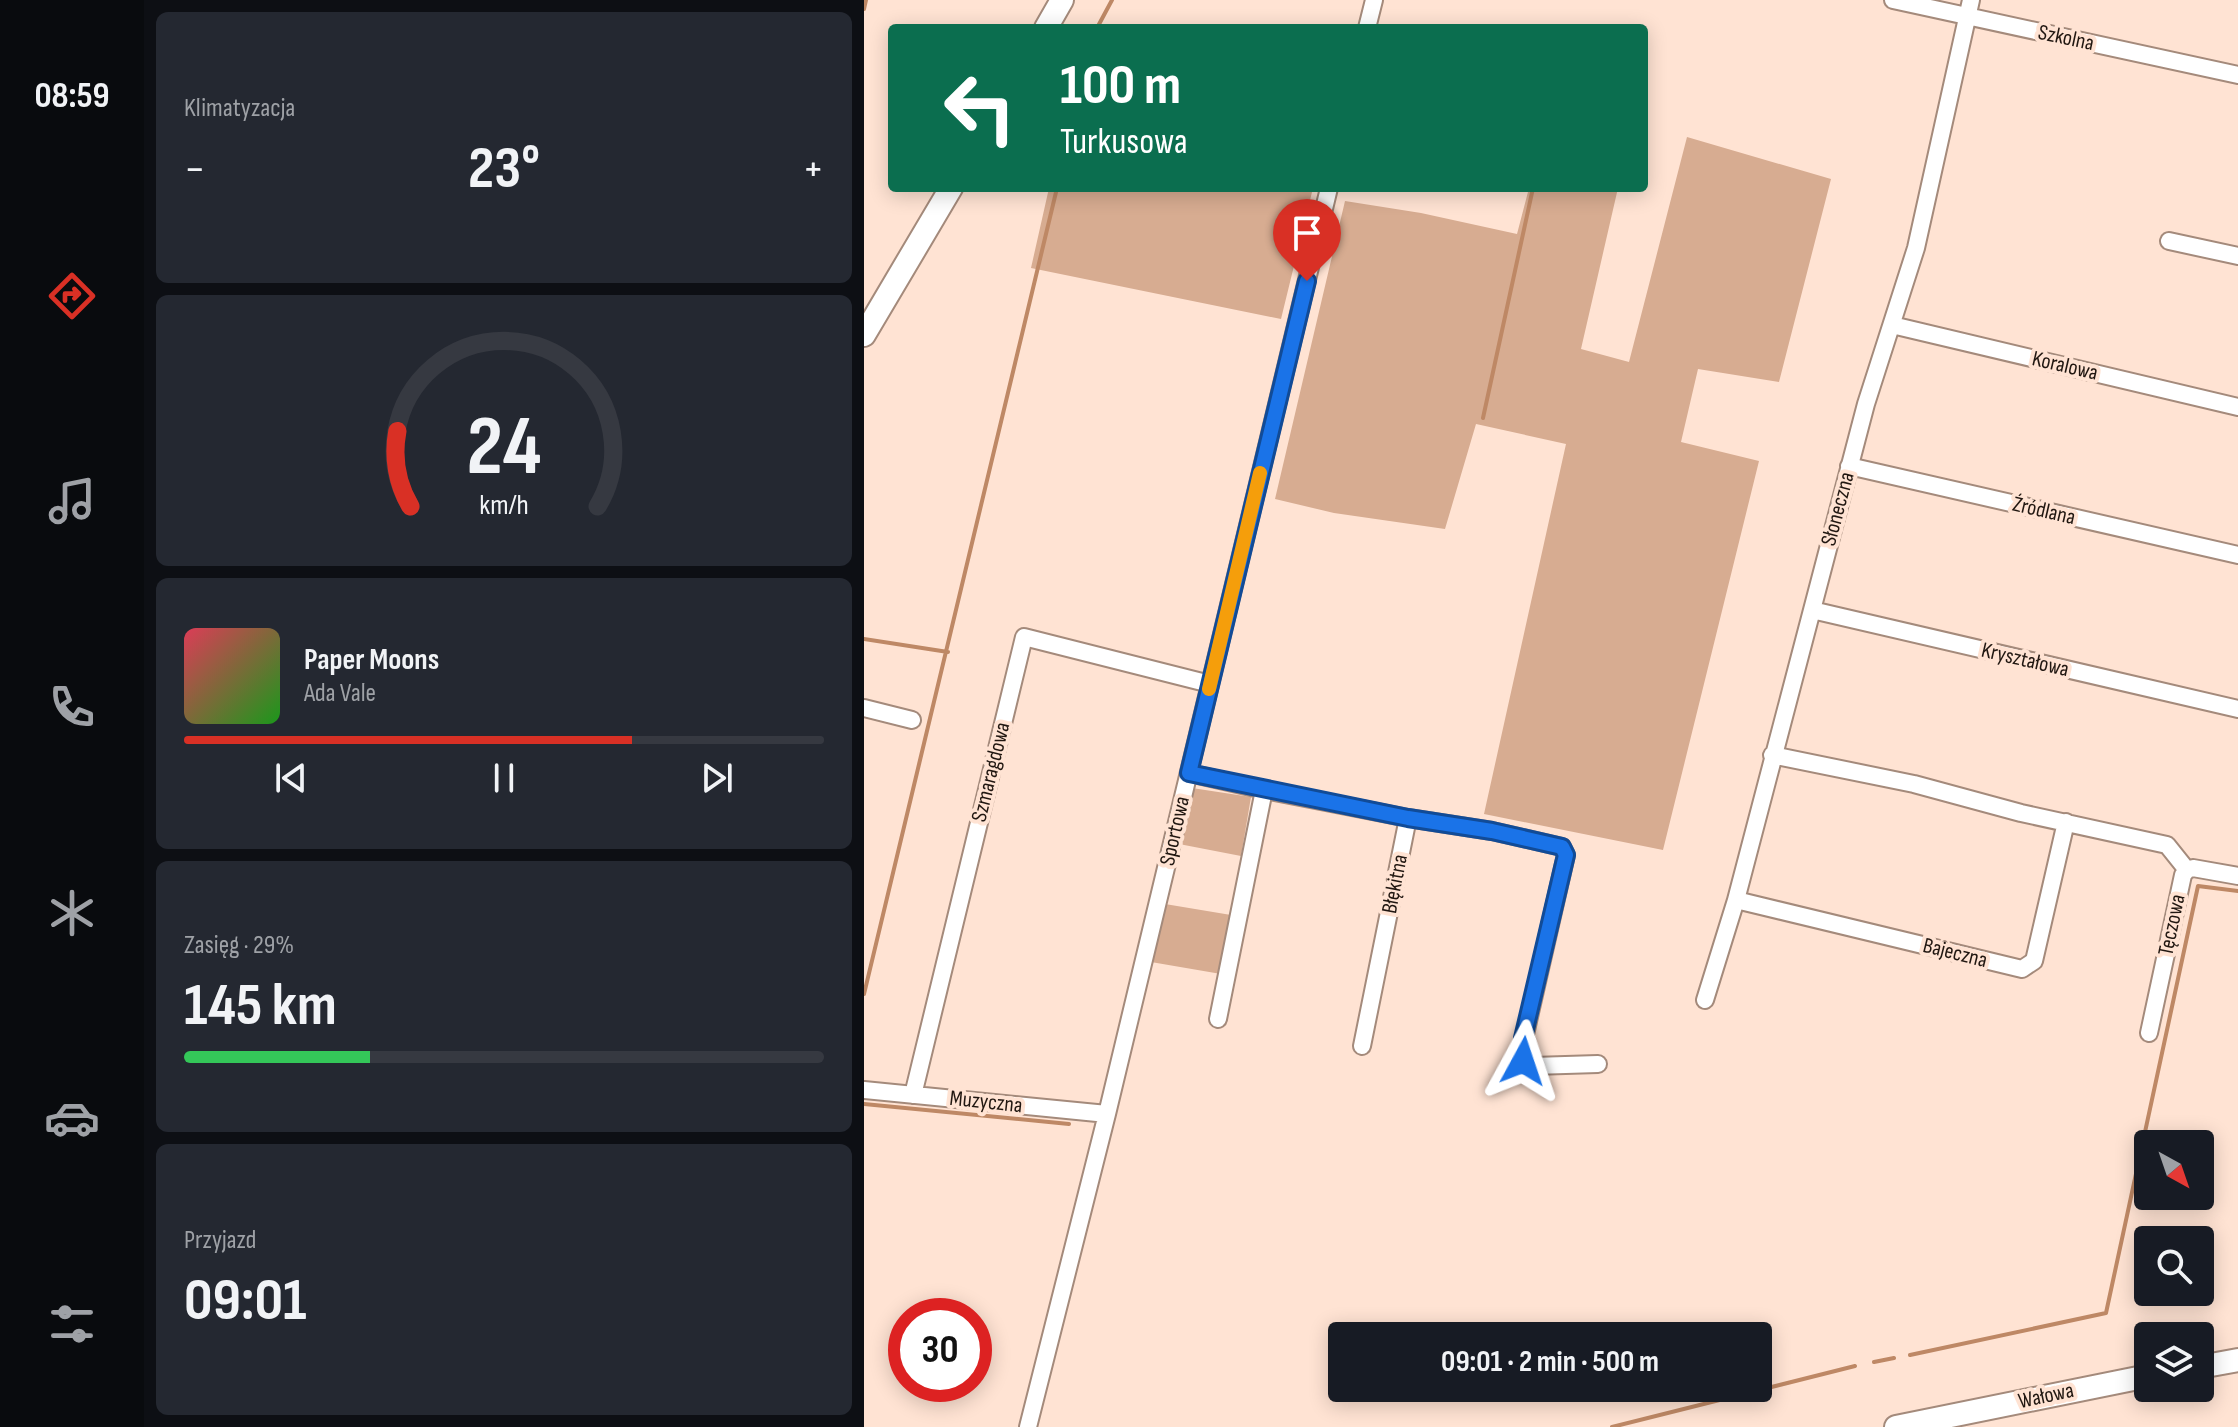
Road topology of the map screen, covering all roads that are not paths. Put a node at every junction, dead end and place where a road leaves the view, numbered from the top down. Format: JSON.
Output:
{"nodes":[{"id":1,"x":1062,"y":0,"type":"edge"},
{"id":2,"x":1374,"y":0,"type":"edge"},
{"id":3,"x":1893,"y":0,"type":"edge"},
{"id":4,"x":1969,"y":8,"type":"edge"},
{"id":5,"x":1048,"y":24,"type":"edge"},
{"id":6,"x":1368,"y":24,"type":"edge"},
{"id":7,"x":2238,"y":75,"type":"edge"},
{"id":8,"x":949,"y":192,"type":"edge"},
{"id":9,"x":1328,"y":192,"type":"edge"},
{"id":10,"x":2169,"y":241,"type":"dead end"},
{"id":11,"x":2238,"y":256,"type":"edge"},
{"id":12,"x":1892,"y":325,"type":"junction"},
{"id":13,"x":864,"y":335,"type":"edge"},
{"id":14,"x":2238,"y":407,"type":"edge"},
{"id":15,"x":1849,"y":466,"type":"junction"},
{"id":16,"x":2238,"y":555,"type":"edge"},
{"id":17,"x":1812,"y":610,"type":"junction"},
{"id":18,"x":1210,"y":684,"type":"junction"},
{"id":19,"x":864,"y":708,"type":"edge"},
{"id":20,"x":2238,"y":709,"type":"edge"},
{"id":21,"x":912,"y":720,"type":"dead end"},
{"id":22,"x":1772,"y":755,"type":"junction"},
{"id":23,"x":1189,"y":773,"type":"junction"},
{"id":24,"x":1264,"y":790,"type":"junction"},
{"id":25,"x":1408,"y":818,"type":"junction"},
{"id":26,"x":2066,"y":822,"type":"junction"},
{"id":27,"x":2187,"y":870,"type":"junction"},
{"id":28,"x":2238,"y":876,"type":"edge"},
{"id":29,"x":1736,"y":900,"type":"junction"},
{"id":30,"x":1705,"y":1000,"type":"dead end"},
{"id":31,"x":1218,"y":1019,"type":"dead end"},
{"id":32,"x":2149,"y":1033,"type":"dead end"},
{"id":33,"x":1362,"y":1046,"type":"dead end"},
{"id":34,"x":1598,"y":1064,"type":"dead end"},
{"id":35,"x":864,"y":1090,"type":"edge"},
{"id":36,"x":913,"y":1095,"type":"junction"},
{"id":37,"x":1107,"y":1114,"type":"junction"},
{"id":38,"x":2238,"y":1360,"type":"edge"},
{"id":39,"x":2214,"y":1364,"type":"edge"},
{"id":40,"x":2134,"y":1379,"type":"edge"},
{"id":41,"x":1028,"y":1427,"type":"edge"},
{"id":42,"x":1896,"y":1427,"type":"edge"}],
"edges":[{"from":1,"to":5,"type":"street"},
{"from":2,"to":6,"type":"street"},
{"from":3,"to":4,"type":"street","name":"Szkolna"},
{"from":4,"to":7,"type":"street","name":"Szkolna"},
{"from":4,"to":12,"type":"street","name":"Słoneczna"},
{"from":8,"to":13,"type":"street"},
{"from":9,"to":18,"type":"street","name":"Sportowa"},
{"from":10,"to":11,"type":"street"},
{"from":12,"to":14,"type":"street","name":"Koralowa"},
{"from":12,"to":15,"type":"street","name":"Słoneczna"},
{"from":15,"to":16,"type":"street","name":"Źródlana"},
{"from":15,"to":17,"type":"street","name":"Słoneczna"},
{"from":17,"to":20,"type":"street","name":"Kryształowa"},
{"from":17,"to":22,"type":"street","name":"Słoneczna"},
{"from":18,"to":23,"type":"street","name":"Sportowa"},
{"from":18,"to":36,"type":"street","name":"Szmaragdowa"},
{"from":19,"to":21,"type":"street"},
{"from":22,"to":26,"type":"street"},
{"from":22,"to":29,"type":"street","name":"Słoneczna"},
{"from":23,"to":24,"type":"street"},
{"from":23,"to":37,"type":"street","name":"Sportowa"},
{"from":24,"to":25,"type":"street"},
{"from":24,"to":31,"type":"street"},
{"from":25,"to":33,"type":"street","name":"Błękitna"},
{"from":25,"to":34,"type":"street"},
{"from":26,"to":27,"type":"street"},
{"from":26,"to":29,"type":"street","name":"Bajeczna"},
{"from":27,"to":28,"type":"street","name":"Tęczowa"},
{"from":27,"to":32,"type":"street","name":"Tęczowa"},
{"from":29,"to":30,"type":"street","name":"Słoneczna"},
{"from":35,"to":36,"type":"street","name":"Muzyczna"},
{"from":36,"to":37,"type":"street","name":"Muzyczna"},
{"from":37,"to":41,"type":"street","name":"Sportowa"},
{"from":38,"to":39,"type":"street"},
{"from":40,"to":42,"type":"street","name":"Wałowa"}]}
